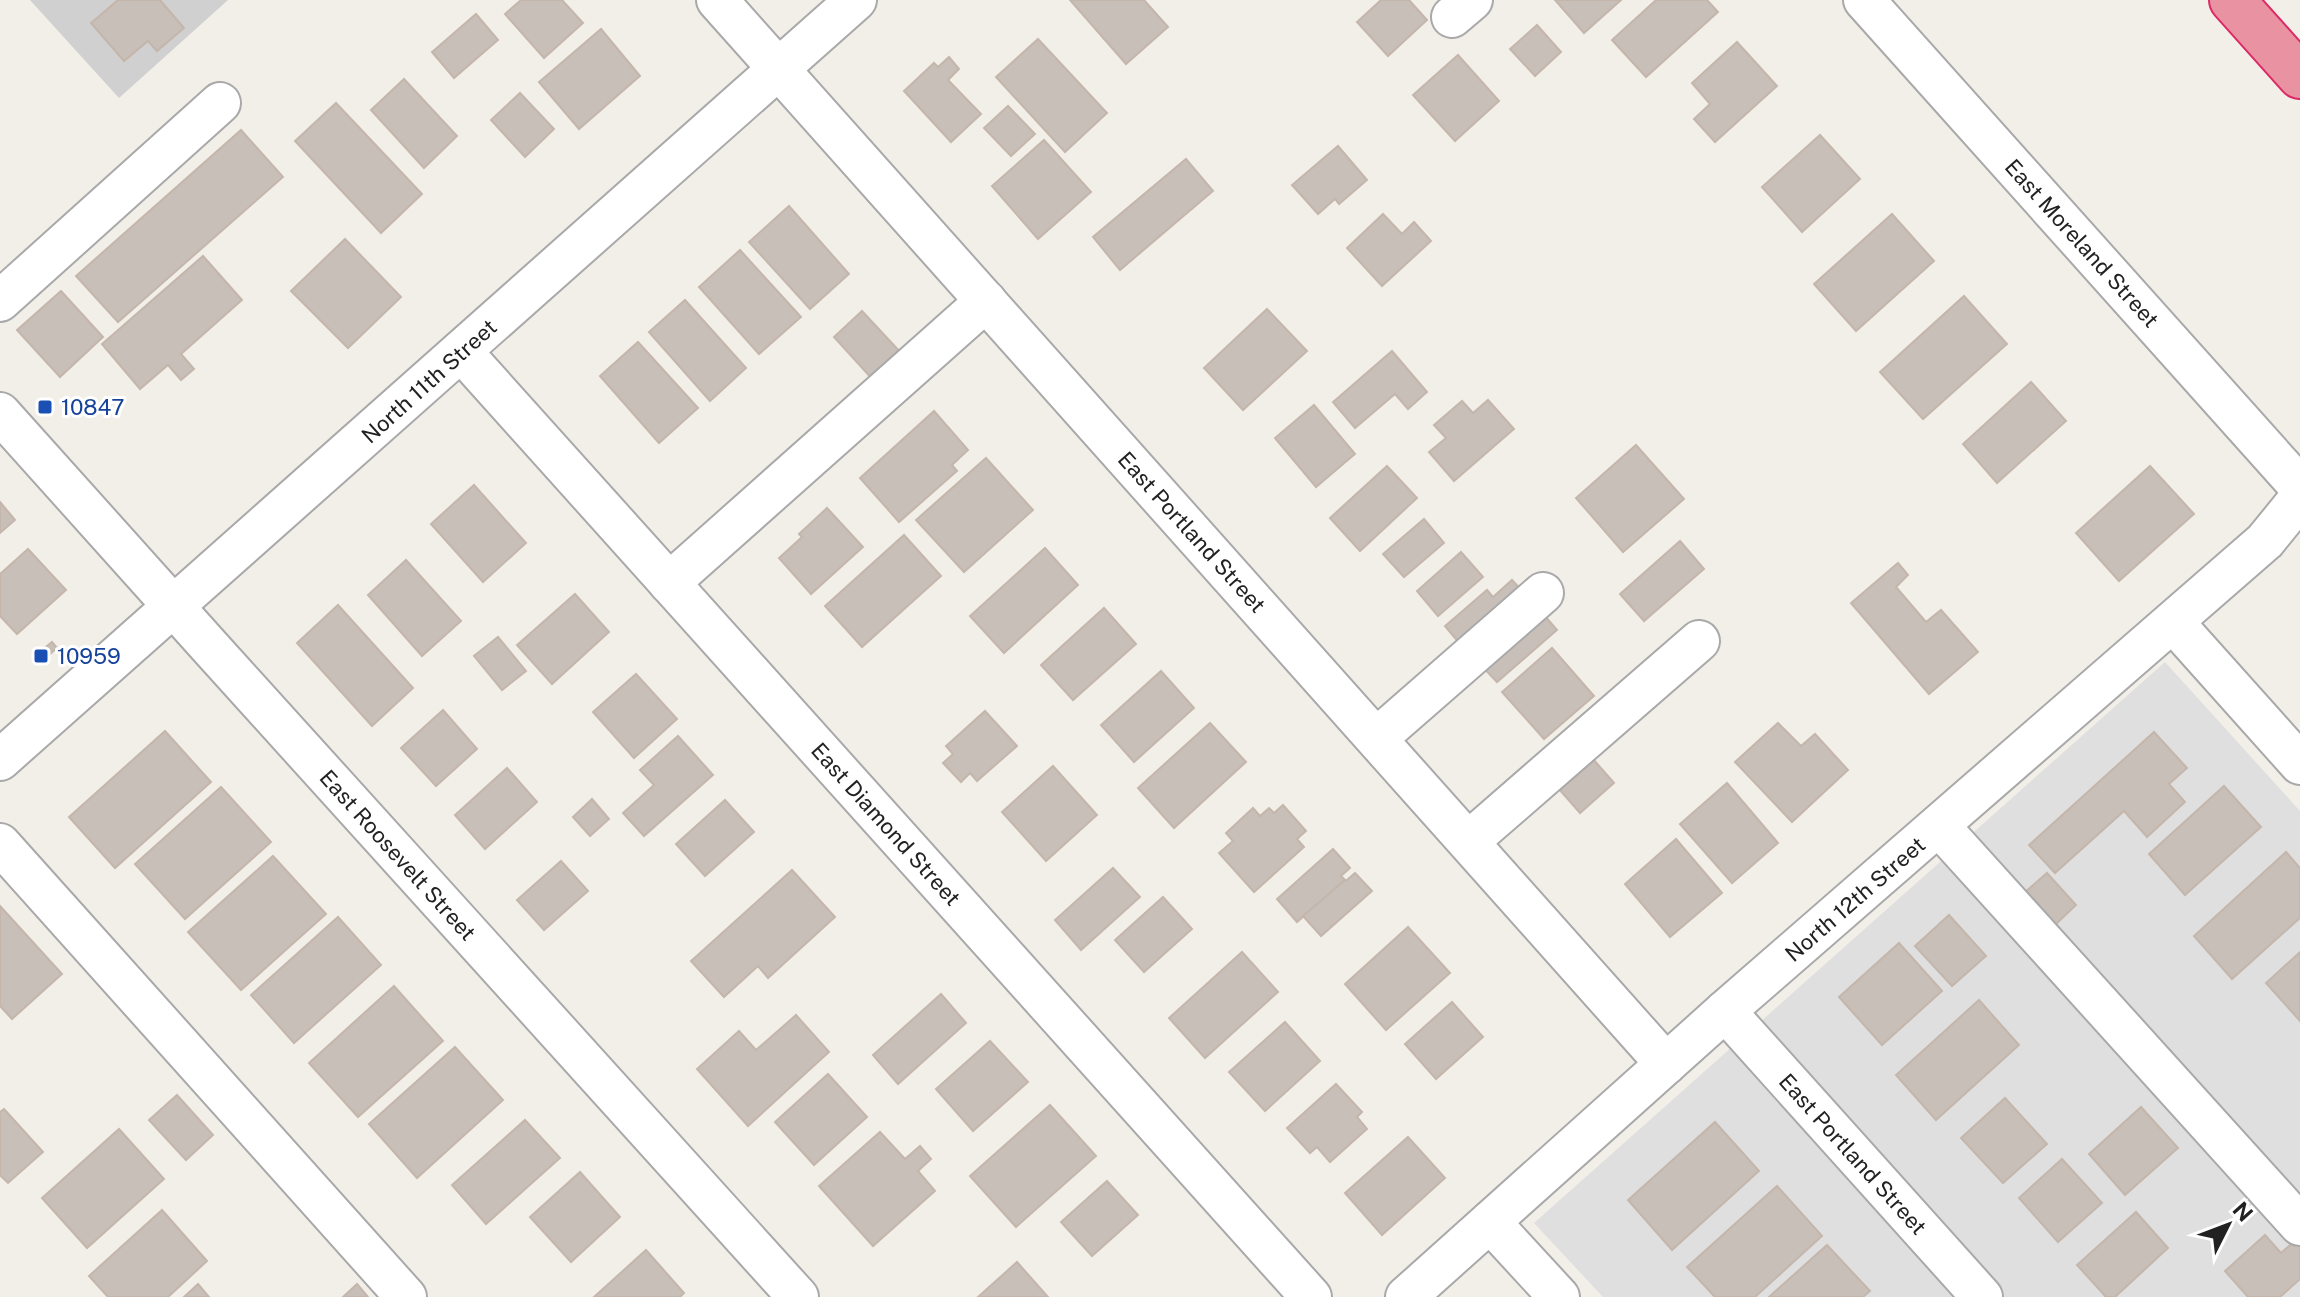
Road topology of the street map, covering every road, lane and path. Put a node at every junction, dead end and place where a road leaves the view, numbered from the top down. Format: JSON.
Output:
{"nodes":[{"id":1,"x":717,"y":0,"type":"edge"},
{"id":2,"x":856,"y":0,"type":"edge"},
{"id":3,"x":1864,"y":0,"type":"edge"},
{"id":4,"x":2232,"y":0,"type":"edge"},
{"id":5,"x":778,"y":69,"type":"junction"},
{"id":6,"x":2300,"y":76,"type":"edge"},
{"id":7,"x":220,"y":103,"type":"dead end"},
{"id":8,"x":0,"y":301,"type":"edge"},
{"id":9,"x":986,"y":301,"type":"junction"},
{"id":10,"x":461,"y":351,"type":"junction"},
{"id":11,"x":0,"y":413,"type":"edge"},
{"id":12,"x":2300,"y":487,"type":"edge"},
{"id":13,"x":2300,"y":498,"type":"edge"},
{"id":14,"x":669,"y":583,"type":"junction"},
{"id":15,"x":1543,"y":593,"type":"dead end"},
{"id":16,"x":173,"y":607,"type":"junction"},
{"id":17,"x":2173,"y":622,"type":"junction"},
{"id":18,"x":1699,"y":641,"type":"dead end"},
{"id":19,"x":1377,"y":738,"type":"junction"},
{"id":20,"x":0,"y":760,"type":"edge"},
{"id":21,"x":2300,"y":764,"type":"edge"},
{"id":22,"x":1939,"y":826,"type":"junction"},
{"id":23,"x":1469,"y":841,"type":"junction"},
{"id":24,"x":0,"y":844,"type":"edge"},
{"id":25,"x":1725,"y":1011,"type":"junction"},
{"id":26,"x":1666,"y":1064,"type":"junction"},
{"id":27,"x":1490,"y":1222,"type":"junction"},
{"id":28,"x":2300,"y":1225,"type":"edge"},
{"id":29,"x":406,"y":1297,"type":"edge"},
{"id":30,"x":798,"y":1297,"type":"edge"},
{"id":31,"x":1311,"y":1297,"type":"edge"},
{"id":32,"x":1406,"y":1297,"type":"edge"},
{"id":33,"x":1559,"y":1297,"type":"edge"},
{"id":34,"x":1982,"y":1297,"type":"edge"}],
"edges":[{"from":1,"to":5,"type":"street","name":"East Portland Street"},
{"from":2,"to":5,"type":"street","name":"North 11th Street"},
{"from":3,"to":12,"type":"street","name":"East Moreland Street"},
{"from":4,"to":6,"type":"highway"},
{"from":5,"to":9,"type":"street","name":"East Portland Street"},
{"from":5,"to":10,"type":"street","name":"North 11th Street"},
{"from":7,"to":8,"type":"street"},
{"from":9,"to":14,"type":"street"},
{"from":9,"to":19,"type":"street","name":"East Portland Street"},
{"from":10,"to":14,"type":"street","name":"East Diamond Street"},
{"from":10,"to":16,"type":"street","name":"North 11th Street"},
{"from":11,"to":16,"type":"street","name":"East Roosevelt Street"},
{"from":13,"to":17,"type":"street","name":"North 12th Street"},
{"from":14,"to":31,"type":"street","name":"East Diamond Street"},
{"from":15,"to":19,"type":"street"},
{"from":16,"to":20,"type":"street","name":"North 11th Street"},
{"from":16,"to":30,"type":"street","name":"East Roosevelt Street"},
{"from":17,"to":21,"type":"street"},
{"from":17,"to":22,"type":"street","name":"North 12th Street"},
{"from":18,"to":23,"type":"street"},
{"from":19,"to":23,"type":"street","name":"East Portland Street"},
{"from":22,"to":25,"type":"street","name":"North 12th Street"},
{"from":22,"to":28,"type":"street"},
{"from":23,"to":26,"type":"street","name":"East Portland Street"},
{"from":24,"to":29,"type":"street"},
{"from":25,"to":26,"type":"street","name":"North 12th Street"},
{"from":25,"to":34,"type":"street","name":"East Portland Street"},
{"from":26,"to":27,"type":"street","name":"North 12th Street"},
{"from":27,"to":32,"type":"street","name":"North 12th Street"},
{"from":27,"to":33,"type":"street"}]}
